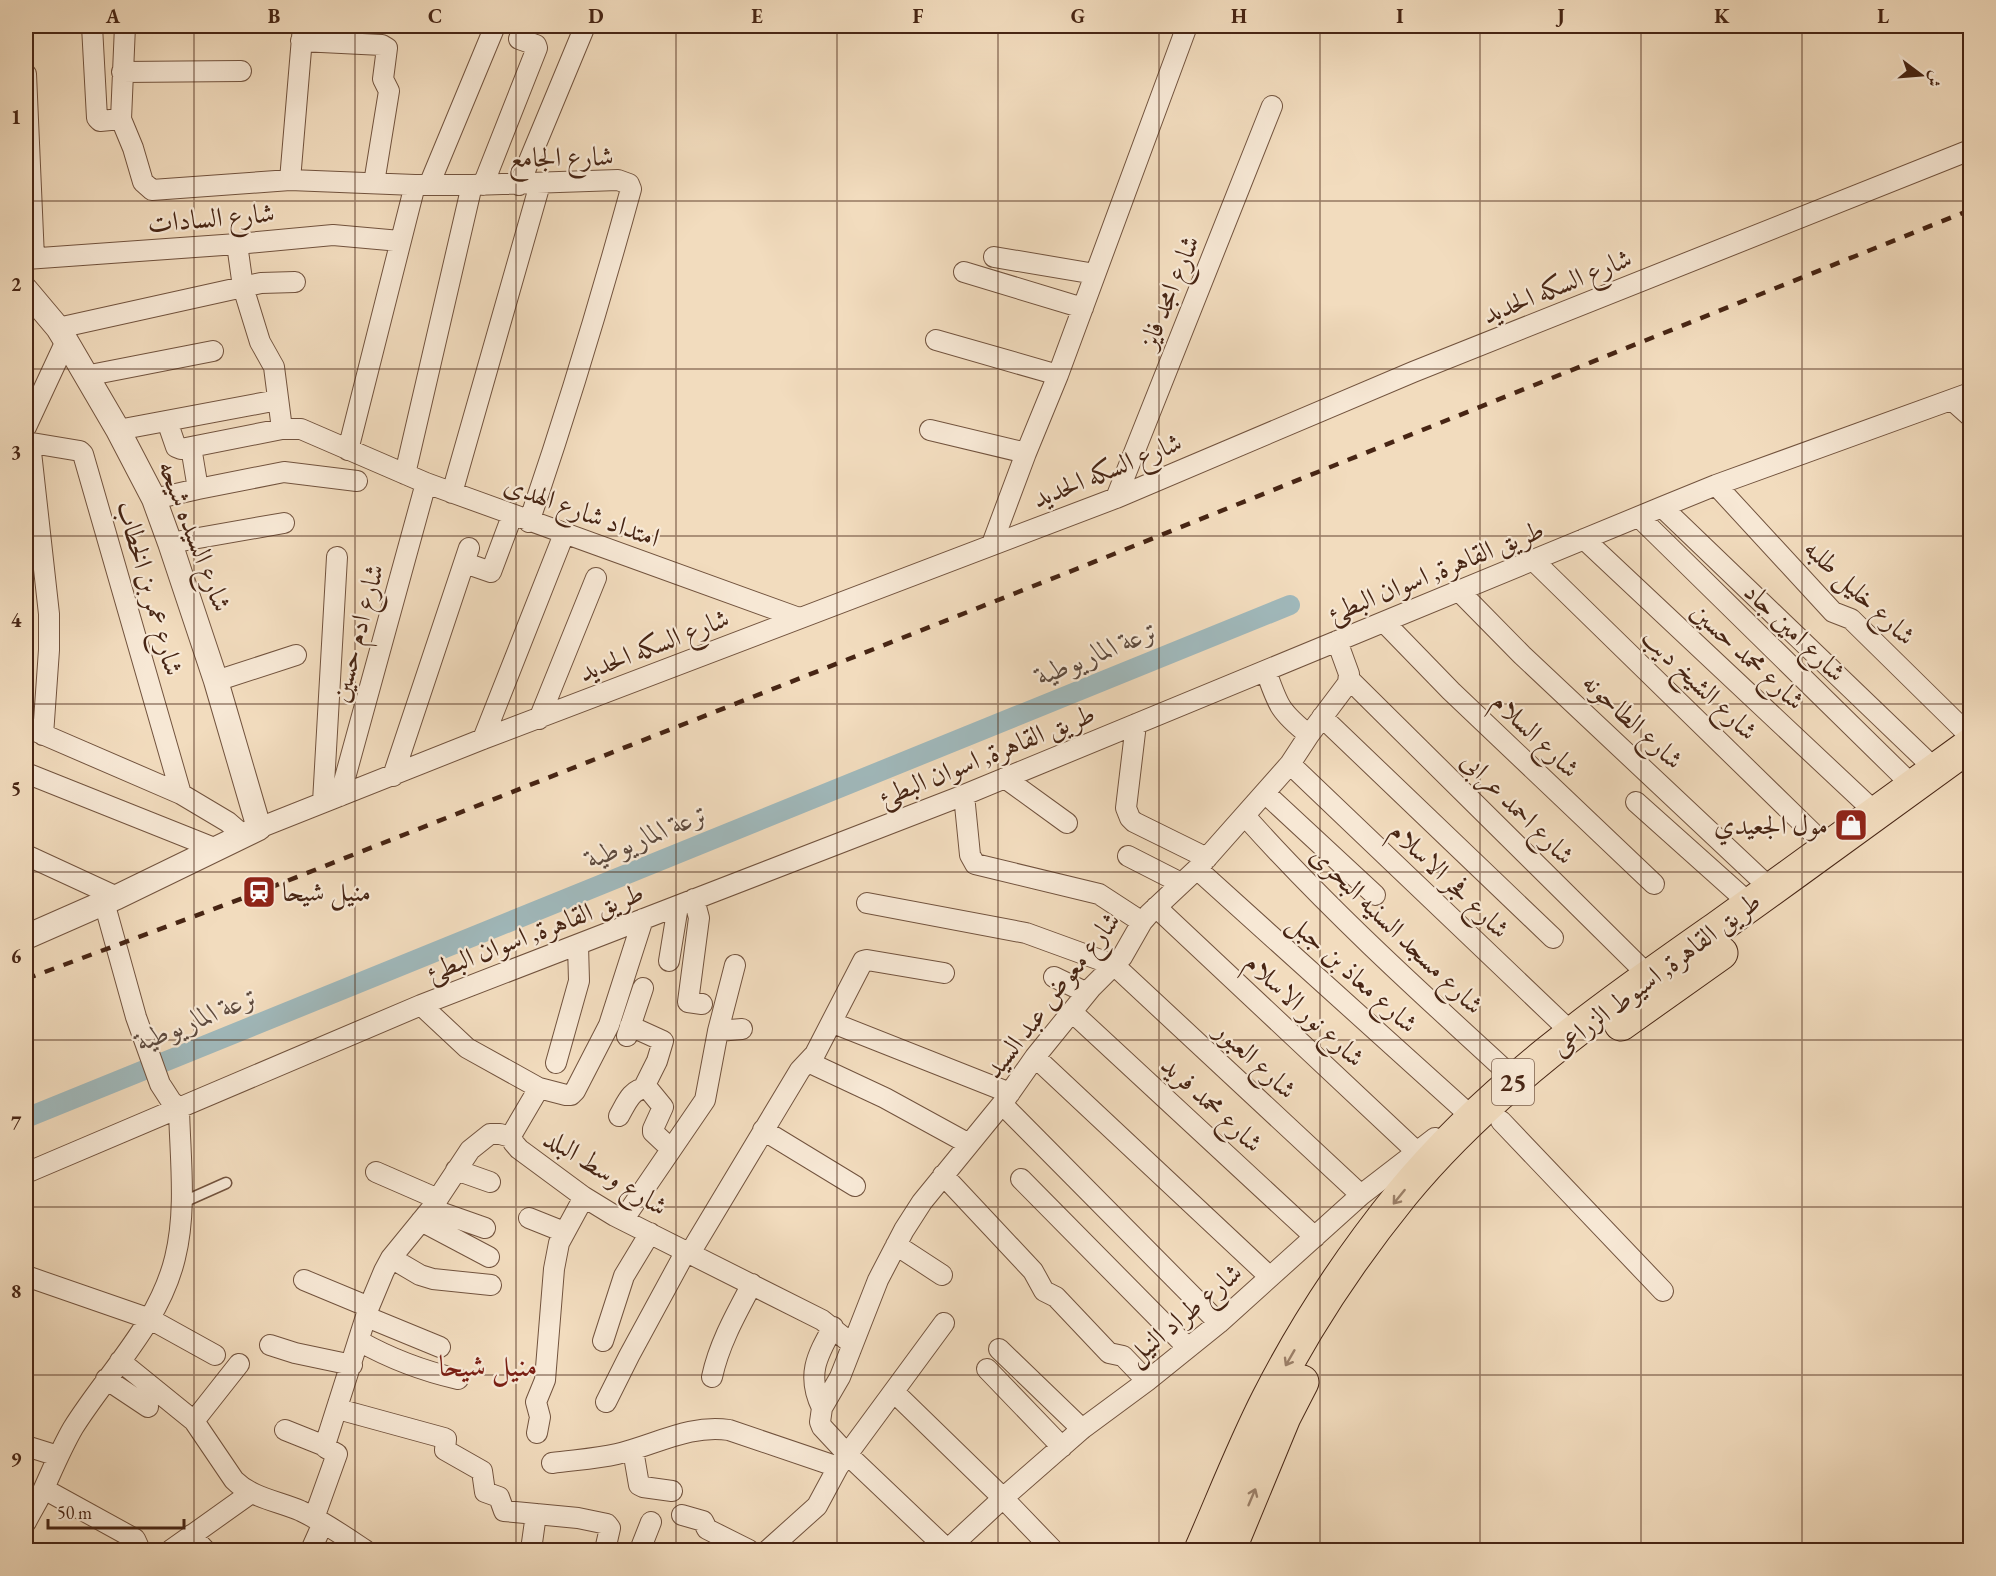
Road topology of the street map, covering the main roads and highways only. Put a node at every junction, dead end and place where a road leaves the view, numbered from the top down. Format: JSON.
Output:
{"nodes":[{"id":1,"x":1971,"y":745,"type":"edge"},
{"id":2,"x":1971,"y":772,"type":"edge"},
{"id":3,"x":1479,"y":1123,"type":"junction"},
{"id":4,"x":1201,"y":1551,"type":"edge"},
{"id":5,"x":1229,"y":1551,"type":"edge"}],
"edges":[{"from":1,"to":3,"type":"highway","name":"طريق القاهرة, اسيوط الزراعى","number":"25"},
{"from":2,"to":3,"type":"highway","name":"طريق القاهرة, اسيوط الزراعى","number":"25"},
{"from":3,"to":4,"type":"highway","name":"طريق القاهرة, اسيوط الزراعى","number":"25","one_way":true},
{"from":5,"to":3,"type":"highway","name":"طريق القاهرة, اسيوط الزراعى","number":"25","one_way":true}]}
